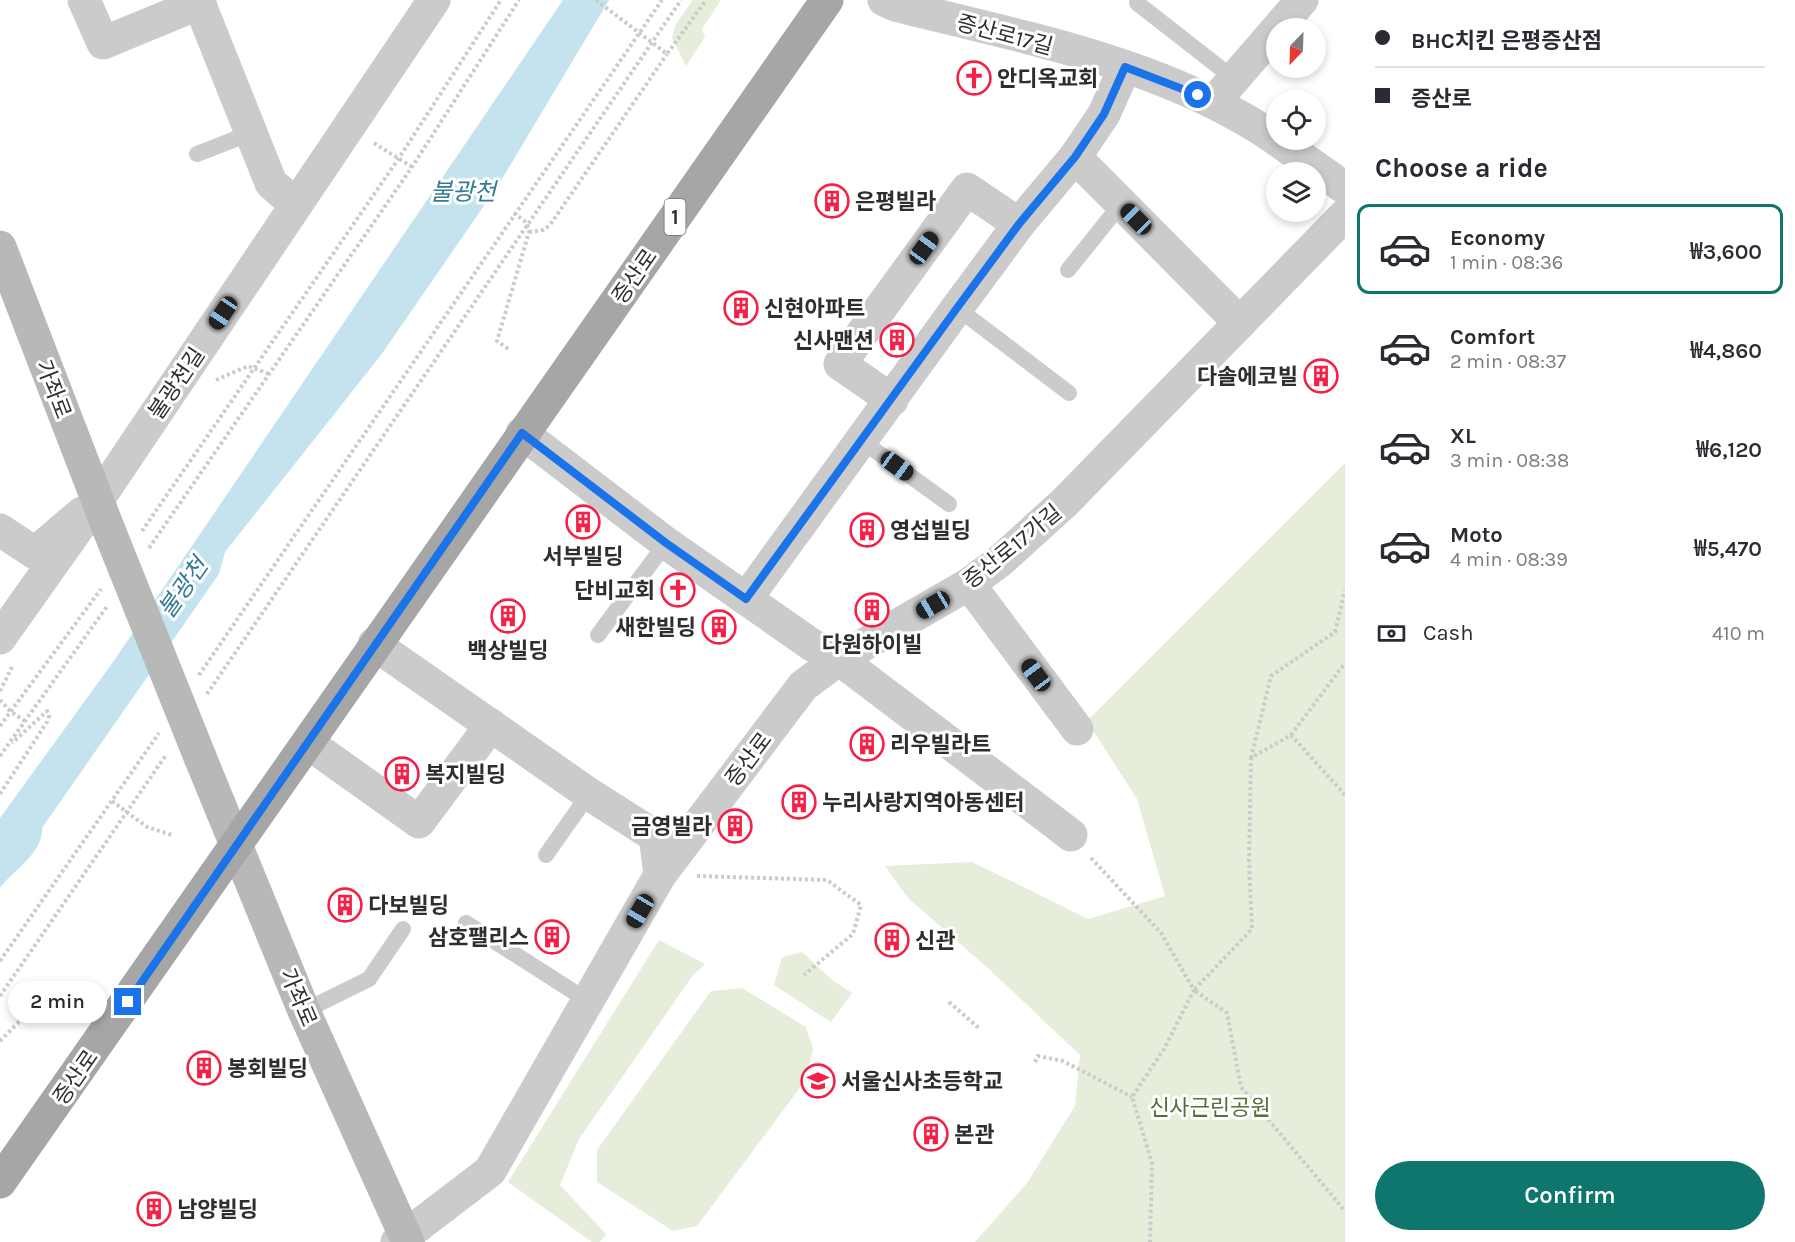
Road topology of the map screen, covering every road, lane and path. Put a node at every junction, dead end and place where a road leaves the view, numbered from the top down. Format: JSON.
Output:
{"nodes":[{"id":1,"x":84,"y":0,"type":"edge"},
{"id":2,"x":434,"y":0,"type":"edge"},
{"id":3,"x":501,"y":0,"type":"edge"},
{"id":4,"x":519,"y":0,"type":"edge"},
{"id":5,"x":596,"y":0,"type":"edge"},
{"id":6,"x":662,"y":0,"type":"edge"},
{"id":7,"x":681,"y":0,"type":"edge"},
{"id":8,"x":706,"y":0,"type":"edge"},
{"id":9,"x":827,"y":0,"type":"edge"},
{"id":10,"x":885,"y":0,"type":"edge"},
{"id":11,"x":1302,"y":0,"type":"edge"},
{"id":12,"x":199,"y":2,"type":"edge"},
{"id":13,"x":1137,"y":3,"type":"dead end"},
{"id":14,"x":639,"y":34,"type":"junction"},
{"id":15,"x":652,"y":42,"type":"junction"},
{"id":16,"x":667,"y":54,"type":"junction"},
{"id":17,"x":1125,"y":67,"type":"junction"},
{"id":18,"x":1224,"y":90,"type":"junction"},
{"id":19,"x":251,"y":132,"type":"junction"},
{"id":20,"x":1266,"y":132,"type":"edge"},
{"id":21,"x":1292,"y":150,"type":"edge"},
{"id":22,"x":197,"y":154,"type":"dead end"},
{"id":23,"x":1075,"y":157,"type":"junction"},
{"id":24,"x":399,"y":158,"type":"junction"},
{"id":25,"x":412,"y":167,"type":"junction"},
{"id":26,"x":1345,"y":188,"type":"edge"},
{"id":27,"x":1121,"y":204,"type":"junction"},
{"id":28,"x":296,"y":205,"type":"junction"},
{"id":29,"x":514,"y":213,"type":"junction"},
{"id":30,"x":1345,"y":215,"type":"edge"},
{"id":31,"x":527,"y":223,"type":"junction"},
{"id":32,"x":1019,"y":224,"type":"junction"},
{"id":33,"x":530,"y":232,"type":"junction"},
{"id":34,"x":0,"y":248,"type":"edge"},
{"id":35,"x":1068,"y":270,"type":"dead end"},
{"id":36,"x":957,"y":308,"type":"junction"},
{"id":37,"x":1240,"y":323,"type":"junction"},
{"id":38,"x":508,"y":349,"type":"dead end"},
{"id":39,"x":269,"y":374,"type":"junction"},
{"id":40,"x":1069,"y":393,"type":"dead end"},
{"id":41,"x":892,"y":400,"type":"junction"},
{"id":42,"x":522,"y":433,"type":"junction"},
{"id":43,"x":862,"y":441,"type":"junction"},
{"id":44,"x":949,"y":504,"type":"dead end"},
{"id":45,"x":103,"y":515,"type":"junction"},
{"id":46,"x":0,"y":530,"type":"edge"},
{"id":47,"x":666,"y":543,"type":"junction"},
{"id":48,"x":145,"y":554,"type":"dead end"},
{"id":49,"x":969,"y":584,"type":"junction"},
{"id":50,"x":1345,"y":590,"type":"edge"},
{"id":51,"x":746,"y":599,"type":"junction"},
{"id":52,"x":111,"y":600,"type":"dead end"},
{"id":53,"x":597,"y":634,"type":"dead end"},
{"id":54,"x":0,"y":638,"type":"edge"},
{"id":55,"x":375,"y":644,"type":"junction"},
{"id":56,"x":838,"y":659,"type":"junction"},
{"id":57,"x":1345,"y":663,"type":"edge"},
{"id":58,"x":192,"y":685,"type":"dead end"},
{"id":59,"x":206,"y":695,"type":"dead end"},
{"id":60,"x":0,"y":700,"type":"edge"},
{"id":61,"x":25,"y":721,"type":"junction"},
{"id":62,"x":165,"y":723,"type":"dead end"},
{"id":63,"x":492,"y":724,"type":"junction"},
{"id":64,"x":1077,"y":729,"type":"dead end"},
{"id":65,"x":1291,"y":735,"type":"junction"},
{"id":66,"x":308,"y":743,"type":"junction"},
{"id":67,"x":5,"y":749,"type":"junction"},
{"id":68,"x":167,"y":753,"type":"dead end"},
{"id":69,"x":0,"y":756,"type":"edge"},
{"id":70,"x":1251,"y":758,"type":"junction"},
{"id":71,"x":0,"y":794,"type":"edge"},
{"id":72,"x":589,"y":794,"type":"junction"},
{"id":73,"x":1345,"y":795,"type":"edge"},
{"id":74,"x":112,"y":801,"type":"junction"},
{"id":75,"x":127,"y":811,"type":"junction"},
{"id":76,"x":1071,"y":835,"type":"joint"},
{"id":77,"x":172,"y":836,"type":"dead end"},
{"id":78,"x":237,"y":848,"type":"junction"},
{"id":79,"x":546,"y":855,"type":"dead end"},
{"id":80,"x":660,"y":875,"type":"junction"},
{"id":81,"x":466,"y":923,"type":"dead end"},
{"id":82,"x":403,"y":929,"type":"dead end"},
{"id":83,"x":0,"y":961,"type":"edge"},
{"id":84,"x":804,"y":975,"type":"dead end"},
{"id":85,"x":1194,"y":990,"type":"junction"},
{"id":86,"x":0,"y":996,"type":"edge"},
{"id":87,"x":588,"y":1001,"type":"junction"},
{"id":88,"x":949,"y":1002,"type":"dead end"},
{"id":89,"x":54,"y":1007,"type":"dead end"},
{"id":90,"x":304,"y":1011,"type":"junction"},
{"id":91,"x":980,"y":1029,"type":"dead end"},
{"id":92,"x":0,"y":1041,"type":"edge"},
{"id":93,"x":1035,"y":1062,"type":"dead end"},
{"id":94,"x":1132,"y":1097,"type":"junction"},
{"id":95,"x":0,"y":1182,"type":"edge"},
{"id":96,"x":1345,"y":1211,"type":"edge"},
{"id":97,"x":403,"y":1239,"type":"edge"},
{"id":98,"x":1150,"y":1242,"type":"edge"}],
"edges":[{"from":1,"to":12,"type":"street"},
{"from":2,"to":28,"type":"street","name":"불광천길"},
{"from":3,"to":24,"type":"path"},
{"from":4,"to":25,"type":"path"},
{"from":5,"to":14,"type":"path"},
{"from":6,"to":14,"type":"path"},
{"from":7,"to":15,"type":"path"},
{"from":8,"to":16,"type":"path"},
{"from":9,"to":42,"type":"main road","name":"증산로","number":"1"},
{"from":10,"to":17,"type":"street","name":"증산로17길"},
{"from":11,"to":18,"type":"street"},
{"from":12,"to":19,"type":"street"},
{"from":13,"to":18,"type":"lane"},
{"from":14,"to":15,"type":"path"},
{"from":14,"to":29,"type":"path"},
{"from":15,"to":16,"type":"path"},
{"from":15,"to":31,"type":"path"},
{"from":16,"to":33,"type":"path"},
{"from":17,"to":18,"type":"street","name":"증산로17길"},
{"from":17,"to":23,"type":"street"},
{"from":18,"to":20,"type":"street","name":"증산로17길"},
{"from":19,"to":22,"type":"lane"},
{"from":19,"to":28,"type":"street"},
{"from":21,"to":26,"type":"street","name":"증산로17길"},
{"from":23,"to":27,"type":"street"},
{"from":23,"to":32,"type":"street"},
{"from":24,"to":25,"type":"path"},
{"from":24,"to":39,"type":"path"},
{"from":25,"to":39,"type":"path"},
{"from":27,"to":35,"type":"lane"},
{"from":27,"to":37,"type":"street"},
{"from":28,"to":45,"type":"street","name":"불광천길"},
{"from":29,"to":31,"type":"path"},
{"from":29,"to":58,"type":"path"},
{"from":30,"to":37,"type":"street","name":"증산로17가길"},
{"from":31,"to":33,"type":"path"},
{"from":31,"to":59,"type":"path"},
{"from":32,"to":36,"type":"street"},
{"from":32,"to":41,"type":"street"},
{"from":33,"to":38,"type":"path"},
{"from":34,"to":45,"type":"main road","name":"가좌로"},
{"from":36,"to":40,"type":"lane"},
{"from":36,"to":41,"type":"street"},
{"from":37,"to":49,"type":"street","name":"증산로17가길"},
{"from":39,"to":48,"type":"path"},
{"from":41,"to":43,"type":"street"},
{"from":42,"to":47,"type":"street"},
{"from":42,"to":55,"type":"main road","name":"증산로","number":"1"},
{"from":43,"to":44,"type":"lane"},
{"from":43,"to":51,"type":"street"},
{"from":45,"to":46,"type":"street","name":"불광천길"},
{"from":45,"to":54,"type":"street","name":"불광천길"},
{"from":45,"to":78,"type":"main road","name":"가좌로","bridge":true},
{"from":47,"to":51,"type":"street"},
{"from":47,"to":53,"type":"lane"},
{"from":49,"to":56,"type":"street","name":"증산로17가길"},
{"from":49,"to":64,"type":"street"},
{"from":50,"to":70,"type":"path"},
{"from":51,"to":56,"type":"street"},
{"from":52,"to":61,"type":"path"},
{"from":55,"to":63,"type":"street"},
{"from":55,"to":66,"type":"main road","name":"증산로","number":"1"},
{"from":56,"to":76,"type":"street"},
{"from":56,"to":80,"type":"street","name":"증산로"},
{"from":57,"to":65,"type":"path"},
{"from":60,"to":61,"type":"path"},
{"from":61,"to":67,"type":"path"},
{"from":62,"to":74,"type":"path"},
{"from":63,"to":66,"type":"street"},
{"from":63,"to":72,"type":"street"},
{"from":65,"to":70,"type":"path"},
{"from":65,"to":73,"type":"path"},
{"from":66,"to":78,"type":"main road","name":"증산로","number":"1"},
{"from":67,"to":69,"type":"path"},
{"from":67,"to":71,"type":"path"},
{"from":68,"to":75,"type":"path"},
{"from":70,"to":85,"type":"path"},
{"from":72,"to":79,"type":"lane"},
{"from":72,"to":80,"type":"street"},
{"from":74,"to":75,"type":"path"},
{"from":74,"to":83,"type":"path"},
{"from":75,"to":77,"type":"path"},
{"from":75,"to":86,"type":"path"},
{"from":76,"to":85,"type":"path"},
{"from":78,"to":90,"type":"main road","name":"가좌로"},
{"from":78,"to":95,"type":"main road","name":"증산로","number":"1"},
{"from":80,"to":84,"type":"path"},
{"from":80,"to":87,"type":"street","name":"가좌로"},
{"from":81,"to":87,"type":"lane"},
{"from":82,"to":90,"type":"lane"},
{"from":85,"to":94,"type":"path"},
{"from":85,"to":96,"type":"path"},
{"from":87,"to":97,"type":"street","name":"가좌로"},
{"from":88,"to":91,"type":"path"},
{"from":89,"to":92,"type":"path"},
{"from":90,"to":97,"type":"main road","name":"가좌로"},
{"from":93,"to":94,"type":"path"},
{"from":94,"to":98,"type":"path"}]}
